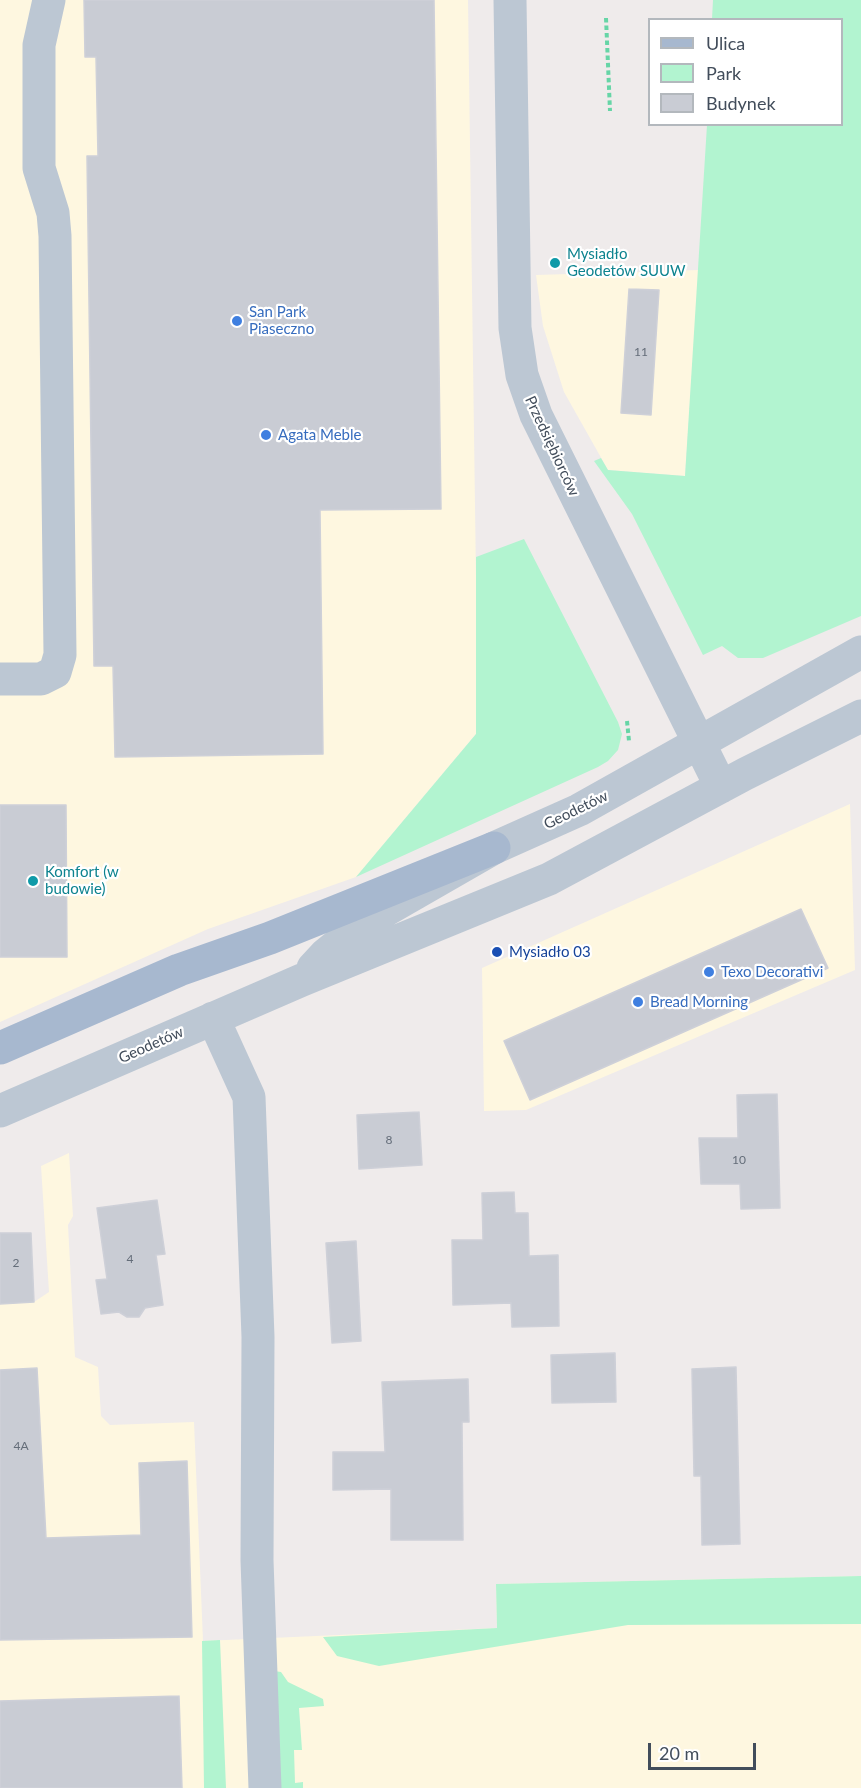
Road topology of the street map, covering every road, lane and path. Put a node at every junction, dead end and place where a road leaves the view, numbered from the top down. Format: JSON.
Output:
{"nodes":[{"id":1,"x":49,"y":0,"type":"edge"},
{"id":2,"x":510,"y":0,"type":"edge"},
{"id":3,"x":606,"y":18,"type":"dead end"},
{"id":4,"x":610,"y":111,"type":"dead end"},
{"id":5,"x":861,"y":652,"type":"edge"},
{"id":6,"x":0,"y":679,"type":"edge"},
{"id":7,"x":861,"y":716,"type":"edge"},
{"id":8,"x":700,"y":744,"type":"junction"},
{"id":9,"x":722,"y":787,"type":"junction"},
{"id":10,"x":494,"y":848,"type":"junction"},
{"id":11,"x":302,"y":980,"type":"junction"},
{"id":12,"x":213,"y":1018,"type":"junction"},
{"id":13,"x":0,"y":1048,"type":"edge"},
{"id":14,"x":0,"y":1111,"type":"edge"},
{"id":15,"x":265,"y":1788,"type":"edge"}],
"edges":[{"from":1,"to":6,"type":"street"},
{"from":2,"to":8,"type":"street","name":"Przedsiębiorców"},
{"from":3,"to":4,"type":"path"},
{"from":5,"to":8,"type":"street","name":"Geodetów"},
{"from":7,"to":9,"type":"street","name":"Geodetów"},
{"from":8,"to":9,"type":"street","name":"Przedsiębiorców"},
{"from":8,"to":10,"type":"street","name":"Geodetów"},
{"from":9,"to":11,"type":"street","name":"Geodetów"},
{"from":10,"to":11,"type":"street","name":"Geodetów"},
{"from":10,"to":13,"type":"main road"},
{"from":11,"to":12,"type":"street","name":"Geodetów"},
{"from":12,"to":14,"type":"street","name":"Geodetów"},
{"from":12,"to":15,"type":"street"}]}
